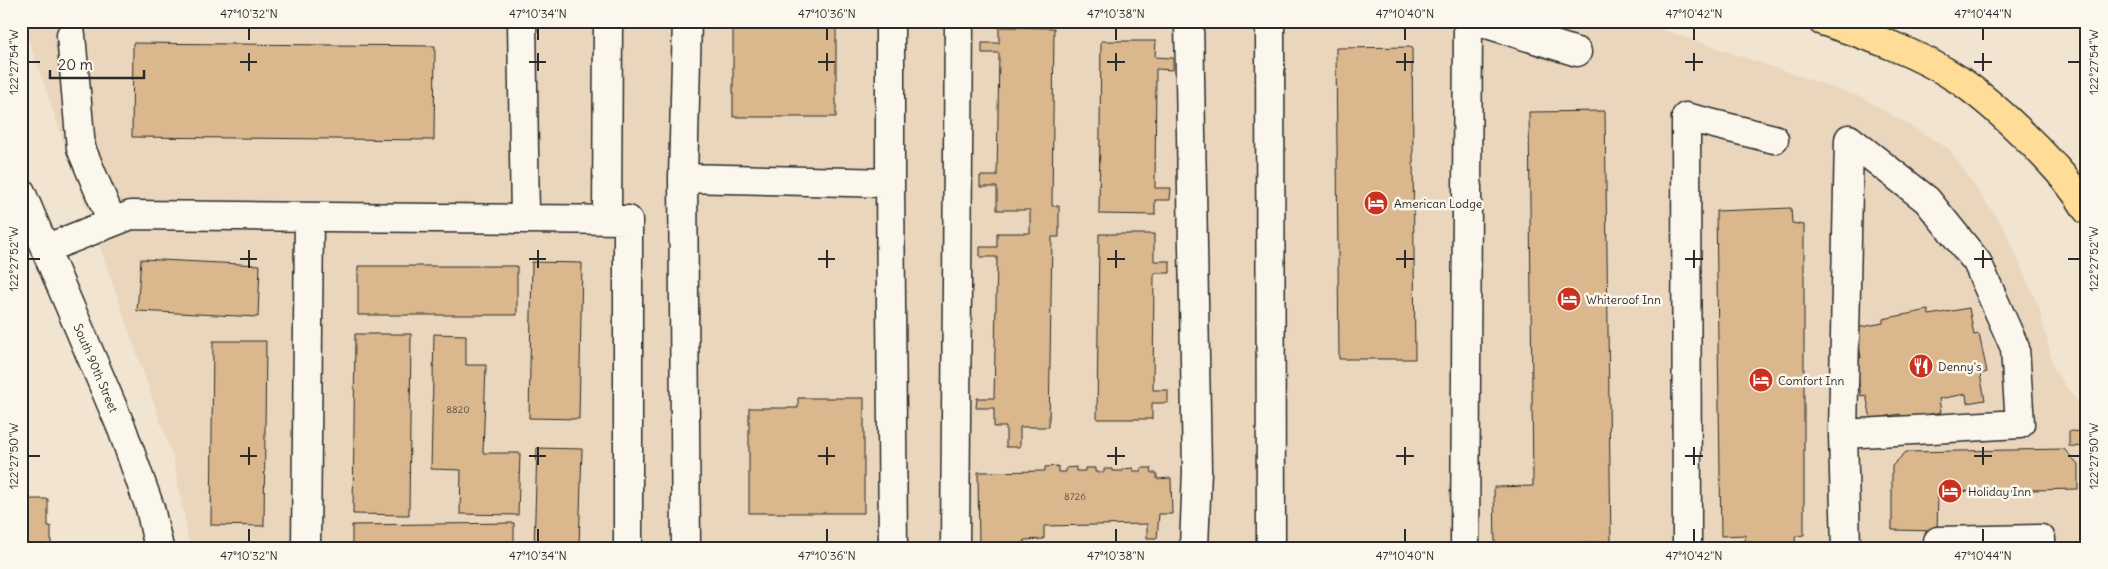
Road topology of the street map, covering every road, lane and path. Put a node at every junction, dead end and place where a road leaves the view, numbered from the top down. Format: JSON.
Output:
{"nodes":[{"id":1,"x":522,"y":21,"type":"edge"},
{"id":2,"x":608,"y":21,"type":"edge"},
{"id":3,"x":687,"y":21,"type":"edge"},
{"id":4,"x":890,"y":21,"type":"edge"},
{"id":5,"x":959,"y":21,"type":"edge"},
{"id":6,"x":1189,"y":21,"type":"edge"},
{"id":7,"x":1270,"y":21,"type":"edge"},
{"id":8,"x":1468,"y":21,"type":"edge"},
{"id":9,"x":1477,"y":21,"type":"edge"},
{"id":10,"x":1822,"y":21,"type":"edge"},
{"id":11,"x":71,"y":35,"type":"dead end"},
{"id":12,"x":1577,"y":52,"type":"dead end"},
{"id":13,"x":1774,"y":139,"type":"dead end"},
{"id":14,"x":683,"y":178,"type":"junction"},
{"id":15,"x":890,"y":183,"type":"junction"},
{"id":16,"x":21,"y":192,"type":"edge"},
{"id":17,"x":2087,"y":210,"type":"edge"},
{"id":18,"x":309,"y":217,"type":"junction"},
{"id":19,"x":525,"y":219,"type":"junction"},
{"id":20,"x":607,"y":220,"type":"junction"},
{"id":21,"x":112,"y":222,"type":"junction"},
{"id":22,"x":45,"y":249,"type":"junction"},
{"id":23,"x":1843,"y":434,"type":"junction"},
{"id":24,"x":159,"y":548,"type":"edge"},
{"id":25,"x":306,"y":548,"type":"edge"},
{"id":26,"x":628,"y":548,"type":"edge"},
{"id":27,"x":686,"y":548,"type":"edge"},
{"id":28,"x":893,"y":548,"type":"edge"},
{"id":29,"x":955,"y":548,"type":"edge"},
{"id":30,"x":1194,"y":548,"type":"edge"},
{"id":31,"x":1271,"y":548,"type":"edge"},
{"id":32,"x":1465,"y":548,"type":"edge"},
{"id":33,"x":1687,"y":548,"type":"edge"},
{"id":34,"x":1846,"y":548,"type":"edge"},
{"id":35,"x":1938,"y":548,"type":"edge"},
{"id":36,"x":2041,"y":548,"type":"edge"}],
"edges":[{"from":1,"to":19,"type":"street"},
{"from":2,"to":20,"type":"street"},
{"from":3,"to":14,"type":"street"},
{"from":4,"to":15,"type":"street"},
{"from":5,"to":29,"type":"street"},
{"from":6,"to":30,"type":"street"},
{"from":7,"to":31,"type":"street"},
{"from":8,"to":32,"type":"street"},
{"from":9,"to":12,"type":"street"},
{"from":10,"to":17,"type":"highway"},
{"from":11,"to":21,"type":"street"},
{"from":13,"to":33,"type":"street"},
{"from":14,"to":15,"type":"street"},
{"from":14,"to":27,"type":"street"},
{"from":15,"to":28,"type":"street"},
{"from":16,"to":22,"type":"street","name":"South 90th Street"},
{"from":18,"to":19,"type":"street"},
{"from":18,"to":21,"type":"street"},
{"from":18,"to":25,"type":"street"},
{"from":19,"to":20,"type":"street"},
{"from":20,"to":26,"type":"street"},
{"from":21,"to":22,"type":"street"},
{"from":22,"to":24,"type":"street","name":"South 90th Street"},
{"from":23,"to":23,"type":"street"},
{"from":23,"to":34,"type":"street"},
{"from":35,"to":36,"type":"street"}]}
